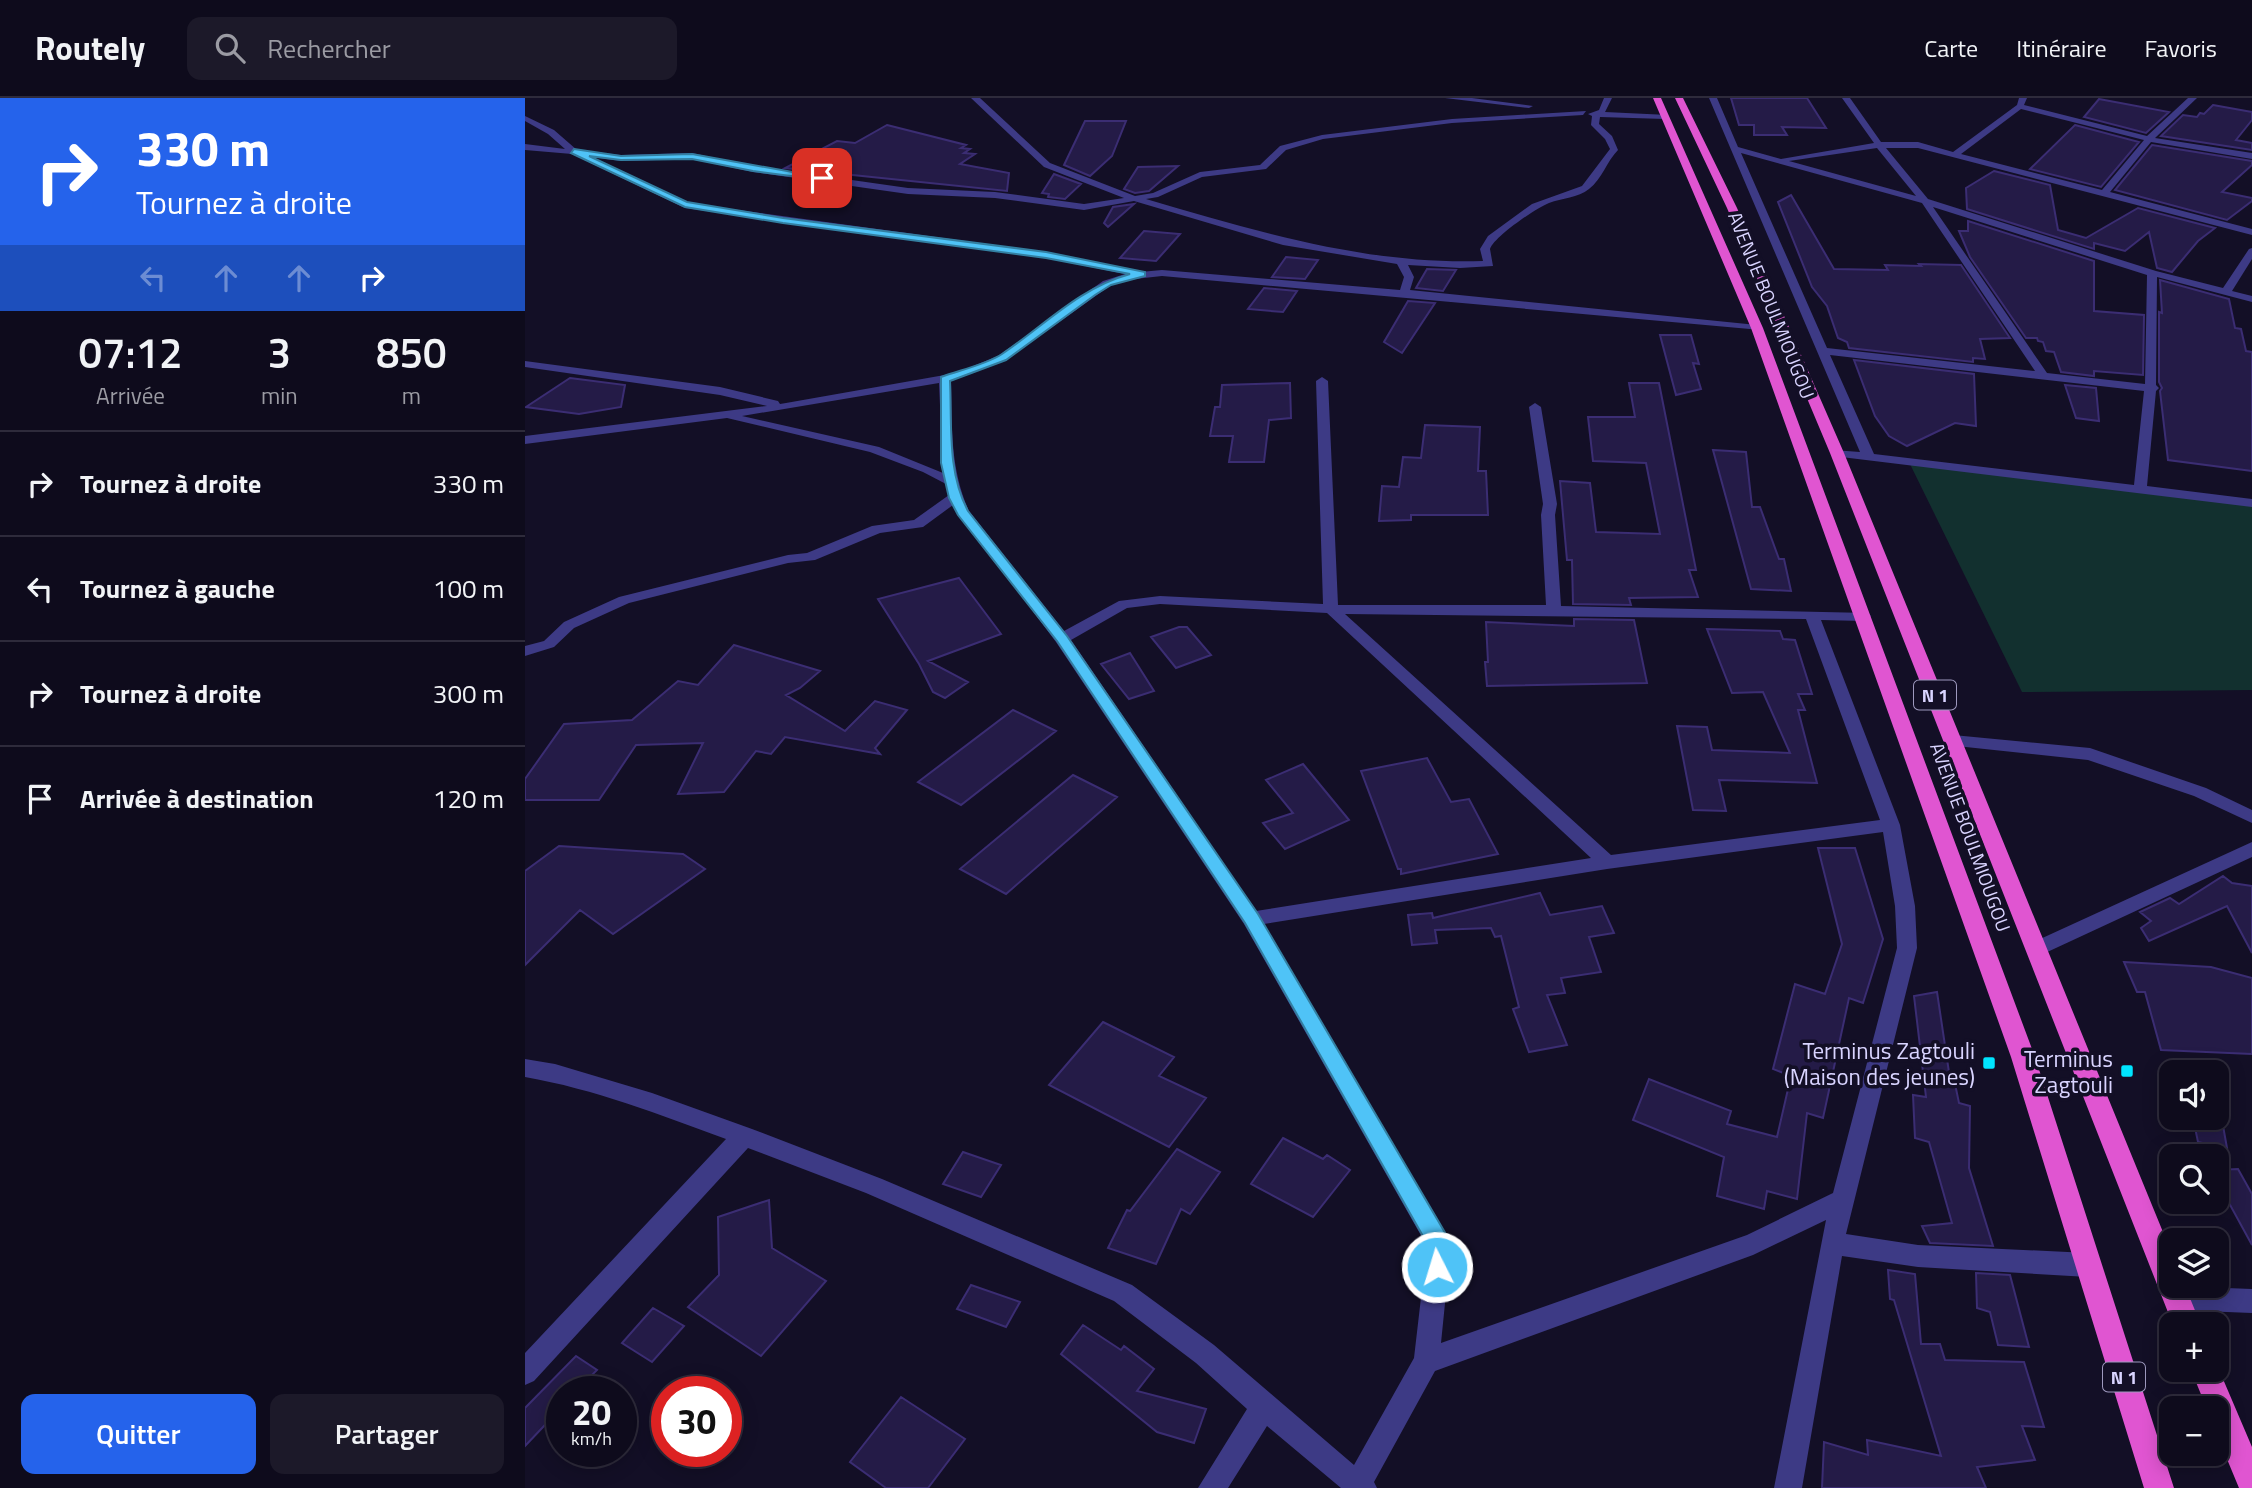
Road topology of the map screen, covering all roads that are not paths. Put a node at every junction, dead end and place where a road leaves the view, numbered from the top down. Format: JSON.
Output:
{"nodes":[{"id":1,"x":975,"y":98,"type":"edge"},
{"id":2,"x":1449,"y":98,"type":"edge"},
{"id":3,"x":1608,"y":98,"type":"edge"},
{"id":4,"x":1657,"y":98,"type":"edge"},
{"id":5,"x":1679,"y":98,"type":"edge"},
{"id":6,"x":1713,"y":98,"type":"edge"},
{"id":7,"x":1846,"y":98,"type":"edge"},
{"id":8,"x":2193,"y":98,"type":"edge"},
{"id":9,"x":2022,"y":102,"type":"edge"},
{"id":10,"x":1583,"y":113,"type":"junction"},
{"id":11,"x":1596,"y":114,"type":"junction"},
{"id":12,"x":1665,"y":117,"type":"junction"},
{"id":13,"x":525,"y":118,"type":"edge"},
{"id":14,"x":2149,"y":139,"type":"junction"},
{"id":15,"x":1879,"y":145,"type":"junction"},
{"id":16,"x":525,"y":147,"type":"edge"},
{"id":17,"x":1733,"y":148,"type":"junction"},
{"id":18,"x":574,"y":152,"type":"junction"},
{"id":19,"x":1955,"y":154,"type":"junction"},
{"id":20,"x":2252,"y":156,"type":"edge"},
{"id":21,"x":1778,"y":160,"type":"junction"},
{"id":22,"x":2105,"y":193,"type":"junction"},
{"id":23,"x":1136,"y":199,"type":"junction"},
{"id":24,"x":1925,"y":201,"type":"junction"},
{"id":25,"x":2252,"y":232,"type":"edge"},
{"id":26,"x":2252,"y":251,"type":"edge"},
{"id":27,"x":1401,"y":262,"type":"junction"},
{"id":28,"x":2152,"y":273,"type":"junction"},
{"id":29,"x":1142,"y":274,"type":"junction"},
{"id":30,"x":2226,"y":292,"type":"junction"},
{"id":31,"x":1404,"y":293,"type":"junction"},
{"id":32,"x":2252,"y":299,"type":"edge"},
{"id":33,"x":1757,"y":328,"type":"junction"},
{"id":34,"x":1823,"y":351,"type":"junction"},
{"id":35,"x":525,"y":364,"type":"edge"},
{"id":36,"x":2043,"y":375,"type":"junction"},
{"id":37,"x":945,"y":379,"type":"junction"},
{"id":38,"x":1322,"y":382,"type":"dead end"},
{"id":39,"x":2153,"y":388,"type":"junction"},
{"id":40,"x":786,"y":407,"type":"junction"},
{"id":41,"x":1535,"y":407,"type":"dead end"},
{"id":42,"x":722,"y":416,"type":"junction"},
{"id":43,"x":525,"y":440,"type":"edge"},
{"id":44,"x":1837,"y":453,"type":"junction"},
{"id":45,"x":1868,"y":455,"type":"junction"},
{"id":46,"x":2140,"y":489,"type":"junction"},
{"id":47,"x":953,"y":490,"type":"junction"},
{"id":48,"x":2252,"y":503,"type":"edge"},
{"id":49,"x":1331,"y":609,"type":"junction"},
{"id":50,"x":1554,"y":610,"type":"junction"},
{"id":51,"x":1812,"y":615,"type":"junction"},
{"id":52,"x":1863,"y":616,"type":"junction"},
{"id":53,"x":1062,"y":639,"type":"junction"},
{"id":54,"x":525,"y":651,"type":"edge"},
{"id":55,"x":1953,"y":741,"type":"junction"},
{"id":56,"x":2252,"y":817,"type":"edge"},
{"id":57,"x":1891,"y":825,"type":"junction"},
{"id":58,"x":2252,"y":849,"type":"edge"},
{"id":59,"x":1607,"y":862,"type":"junction"},
{"id":60,"x":1251,"y":919,"type":"junction"},
{"id":61,"x":2036,"y":948,"type":"junction"},
{"id":62,"x":525,"y":1068,"type":"edge"},
{"id":63,"x":744,"y":1136,"type":"junction"},
{"id":64,"x":1844,"y":1199,"type":"junction"},
{"id":65,"x":1832,"y":1243,"type":"junction"},
{"id":66,"x":2159,"y":1256,"type":"edge"},
{"id":67,"x":2088,"y":1265,"type":"junction"},
{"id":68,"x":2176,"y":1298,"type":"joint"},
{"id":69,"x":2252,"y":1301,"type":"edge"},
{"id":70,"x":2182,"y":1312,"type":"edge"},
{"id":71,"x":1426,"y":1361,"type":"junction"},
{"id":72,"x":525,"y":1372,"type":"edge"},
{"id":73,"x":2211,"y":1382,"type":"edge"},
{"id":74,"x":1264,"y":1406,"type":"junction"},
{"id":75,"x":2252,"y":1483,"type":"edge"},
{"id":76,"x":1360,"y":1486,"type":"edge"},
{"id":77,"x":1212,"y":1488,"type":"edge"},
{"id":78,"x":1788,"y":1488,"type":"edge"},
{"id":79,"x":2159,"y":1488,"type":"edge"}],
"edges":[{"from":1,"to":23,"type":"street"},
{"from":2,"to":10,"type":"street"},
{"from":3,"to":11,"type":"street"},
{"from":4,"to":12,"type":"highway","name":"AVENUE BOULMIOUGOU","number":"N 1"},
{"from":5,"to":44,"type":"highway","name":"AVENUE BOULMIOUGOU","number":"N 1"},
{"from":6,"to":17,"type":"street"},
{"from":7,"to":15,"type":"street"},
{"from":8,"to":14,"type":"street"},
{"from":9,"to":14,"type":"street"},
{"from":9,"to":19,"type":"street"},
{"from":10,"to":11,"type":"street"},
{"from":10,"to":23,"type":"street"},
{"from":11,"to":12,"type":"street"},
{"from":11,"to":27,"type":"street"},
{"from":12,"to":33,"type":"highway","name":"AVENUE BOULMIOUGOU","number":"N 1"},
{"from":13,"to":18,"type":"street"},
{"from":14,"to":20,"type":"street"},
{"from":14,"to":22,"type":"street"},
{"from":15,"to":19,"type":"street"},
{"from":15,"to":21,"type":"street"},
{"from":15,"to":24,"type":"street"},
{"from":16,"to":18,"type":"street"},
{"from":17,"to":21,"type":"street"},
{"from":17,"to":34,"type":"street"},
{"from":18,"to":23,"type":"street"},
{"from":18,"to":29,"type":"street"},
{"from":19,"to":22,"type":"street"},
{"from":21,"to":24,"type":"street"},
{"from":22,"to":25,"type":"street"},
{"from":23,"to":27,"type":"street"},
{"from":24,"to":28,"type":"street"},
{"from":24,"to":36,"type":"street"},
{"from":26,"to":30,"type":"street"},
{"from":27,"to":31,"type":"street"},
{"from":28,"to":30,"type":"street"},
{"from":28,"to":39,"type":"street"},
{"from":29,"to":31,"type":"street"},
{"from":29,"to":37,"type":"street"},
{"from":30,"to":32,"type":"street"},
{"from":31,"to":33,"type":"street"},
{"from":33,"to":52,"type":"highway","name":"AVENUE BOULMIOUGOU","number":"N 1"},
{"from":34,"to":36,"type":"street"},
{"from":34,"to":45,"type":"street"},
{"from":35,"to":40,"type":"street"},
{"from":36,"to":39,"type":"street"},
{"from":37,"to":40,"type":"street"},
{"from":37,"to":47,"type":"street"},
{"from":38,"to":49,"type":"street"},
{"from":39,"to":46,"type":"street"},
{"from":40,"to":42,"type":"street"},
{"from":41,"to":50,"type":"street"},
{"from":42,"to":43,"type":"street"},
{"from":42,"to":47,"type":"street"},
{"from":44,"to":45,"type":"street"},
{"from":44,"to":55,"type":"highway","name":"AVENUE BOULMIOUGOU","number":"N 1"},
{"from":45,"to":46,"type":"street"},
{"from":46,"to":48,"type":"street"},
{"from":47,"to":53,"type":"street"},
{"from":47,"to":54,"type":"street"},
{"from":49,"to":50,"type":"street"},
{"from":49,"to":53,"type":"street"},
{"from":49,"to":59,"type":"street"},
{"from":50,"to":51,"type":"street"},
{"from":51,"to":52,"type":"street"},
{"from":51,"to":57,"type":"street"},
{"from":52,"to":67,"type":"highway","name":"AVENUE BOULMIOUGOU","number":"N 1"},
{"from":53,"to":60,"type":"street"},
{"from":55,"to":56,"type":"street"},
{"from":55,"to":61,"type":"highway","name":"AVENUE BOULMIOUGOU","number":"N 1"},
{"from":57,"to":59,"type":"street"},
{"from":57,"to":64,"type":"street"},
{"from":58,"to":61,"type":"street"},
{"from":59,"to":60,"type":"street"},
{"from":60,"to":71,"type":"street"},
{"from":61,"to":66,"type":"highway","name":"AVENUE BOULMIOUGOU","number":"N 1"},
{"from":62,"to":63,"type":"street"},
{"from":63,"to":72,"type":"street"},
{"from":63,"to":74,"type":"street"},
{"from":64,"to":65,"type":"street"},
{"from":64,"to":71,"type":"street"},
{"from":65,"to":67,"type":"street"},
{"from":65,"to":78,"type":"street"},
{"from":67,"to":79,"type":"highway","name":"AVENUE BOULMIOUGOU","number":"N 1"},
{"from":68,"to":69,"type":"street"},
{"from":68,"to":70,"type":"highway","name":"AVENUE BOULMIOUGOU","number":"N 1"},
{"from":71,"to":76,"type":"street"},
{"from":73,"to":75,"type":"highway"},
{"from":74,"to":76,"type":"street"},
{"from":74,"to":77,"type":"street"}]}
